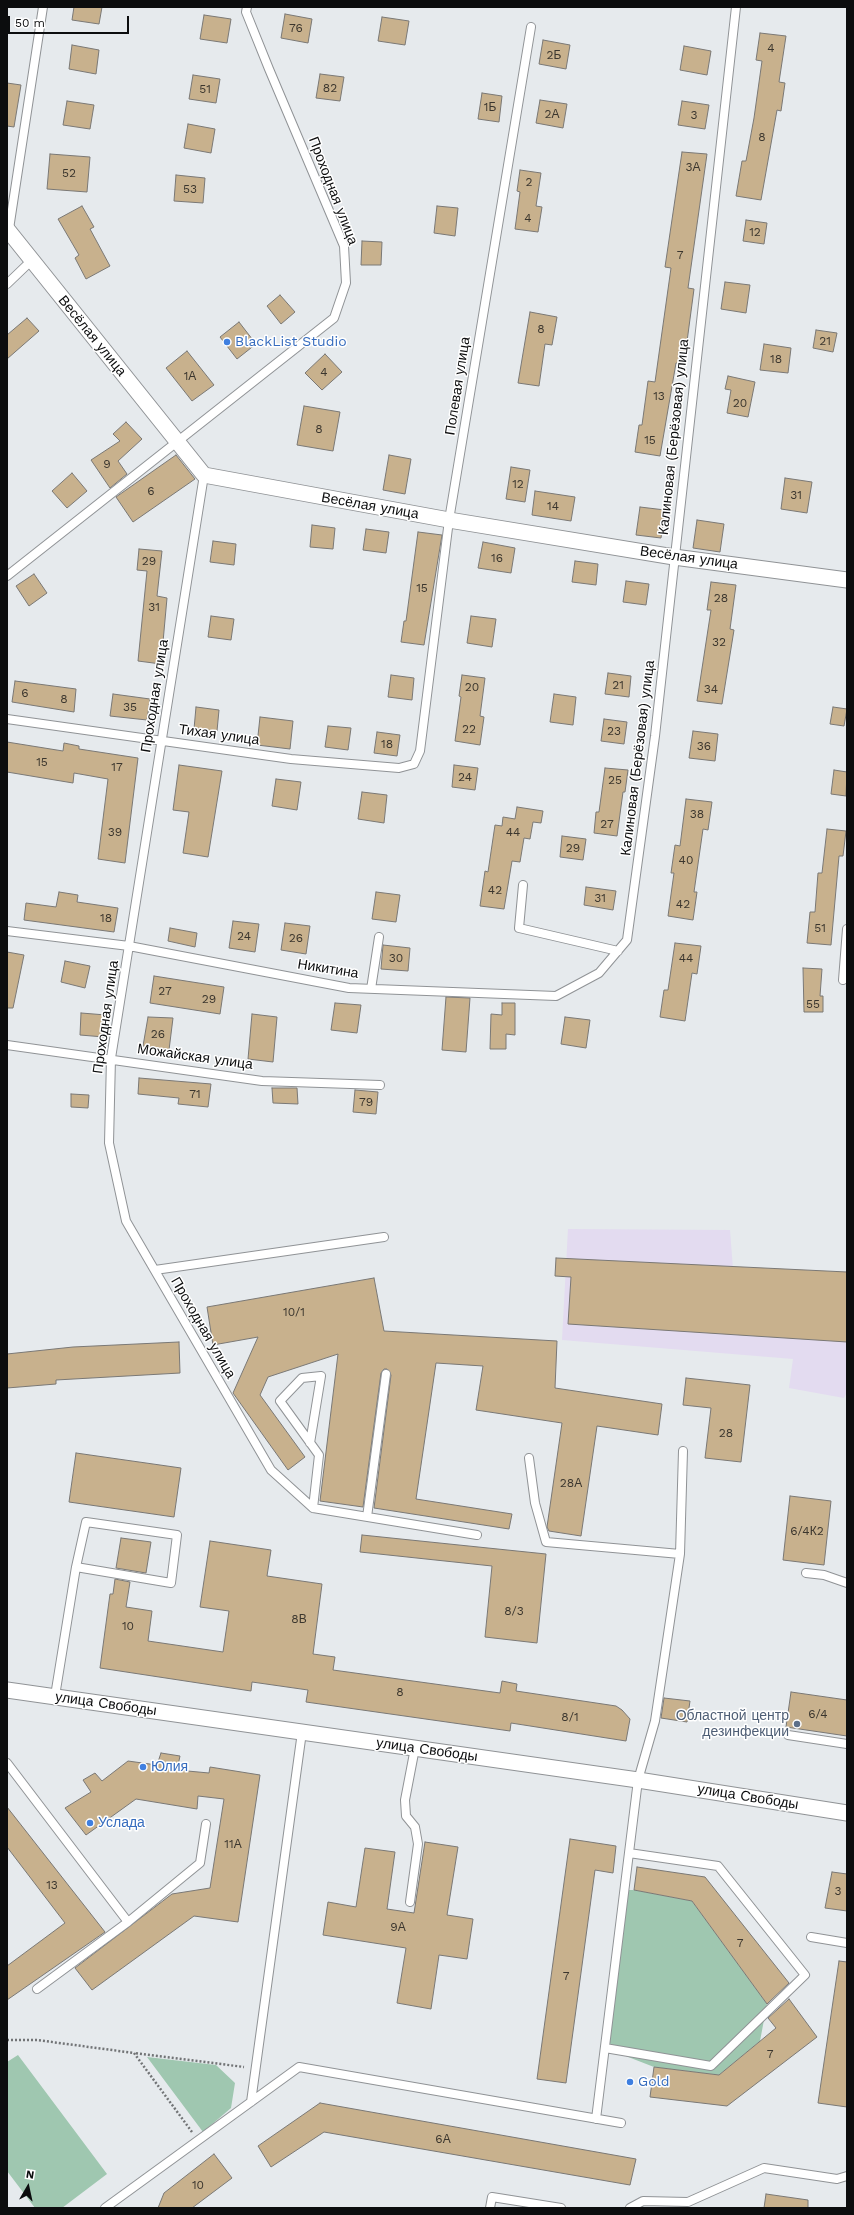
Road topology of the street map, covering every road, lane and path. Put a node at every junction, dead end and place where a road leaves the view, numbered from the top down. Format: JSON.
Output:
{"nodes":[{"id":1,"x":43,"y":7,"type":"edge"},
{"id":2,"x":247,"y":7,"type":"edge"},
{"id":3,"x":736,"y":7,"type":"edge"},
{"id":4,"x":531,"y":27,"type":"dead end"},
{"id":5,"x":8,"y":229,"type":"edge"},
{"id":6,"x":31,"y":261,"type":"junction"},
{"id":7,"x":7,"y":284,"type":"edge"},
{"id":8,"x":178,"y":442,"type":"junction"},
{"id":9,"x":204,"y":476,"type":"junction"},
{"id":10,"x":449,"y":520,"type":"junction"},
{"id":11,"x":674,"y":557,"type":"junction"},
{"id":12,"x":7,"y":576,"type":"edge"},
{"id":13,"x":847,"y":580,"type":"edge"},
{"id":14,"x":7,"y":719,"type":"edge"},
{"id":15,"x":161,"y":740,"type":"junction"},
{"id":16,"x":420,"y":751,"type":"joint"},
{"id":17,"x":523,"y":885,"type":"dead end"},
{"id":18,"x":847,"y":929,"type":"edge"},
{"id":19,"x":7,"y":931,"type":"edge"},
{"id":20,"x":379,"y":937,"type":"dead end"},
{"id":21,"x":627,"y":940,"type":"joint"},
{"id":22,"x":129,"y":946,"type":"junction"},
{"id":23,"x":618,"y":951,"type":"junction"},
{"id":24,"x":843,"y":980,"type":"dead end"},
{"id":25,"x":371,"y":988,"type":"junction"},
{"id":26,"x":7,"y":1045,"type":"edge"},
{"id":27,"x":111,"y":1058,"type":"junction"},
{"id":28,"x":380,"y":1085,"type":"dead end"},
{"id":29,"x":384,"y":1237,"type":"dead end"},
{"id":30,"x":155,"y":1270,"type":"junction"},
{"id":31,"x":386,"y":1374,"type":"dead end"},
{"id":32,"x":310,"y":1443,"type":"junction"},
{"id":33,"x":683,"y":1450,"type":"dead end"},
{"id":34,"x":529,"y":1458,"type":"dead end"},
{"id":35,"x":313,"y":1508,"type":"junction"},
{"id":36,"x":367,"y":1517,"type":"junction"},
{"id":37,"x":477,"y":1535,"type":"dead end"},
{"id":38,"x":680,"y":1554,"type":"junction"},
{"id":39,"x":76,"y":1567,"type":"junction"},
{"id":40,"x":806,"y":1573,"type":"dead end"},
{"id":41,"x":847,"y":1583,"type":"edge"},
{"id":42,"x":7,"y":1690,"type":"edge"},
{"id":43,"x":55,"y":1696,"type":"junction"},
{"id":44,"x":302,"y":1732,"type":"junction"},
{"id":45,"x":788,"y":1735,"type":"dead end"},
{"id":46,"x":847,"y":1744,"type":"edge"},
{"id":47,"x":415,"y":1748,"type":"junction"},
{"id":48,"x":7,"y":1763,"type":"edge"},
{"id":49,"x":638,"y":1780,"type":"junction"},
{"id":50,"x":847,"y":1813,"type":"edge"},
{"id":51,"x":206,"y":1824,"type":"dead end"},
{"id":52,"x":629,"y":1853,"type":"junction"},
{"id":53,"x":410,"y":1902,"type":"dead end"},
{"id":54,"x":128,"y":1922,"type":"junction"},
{"id":55,"x":811,"y":1937,"type":"dead end"},
{"id":56,"x":847,"y":1942,"type":"edge"},
{"id":57,"x":37,"y":1988,"type":"dead end"},
{"id":58,"x":7,"y":2040,"type":"edge"},
{"id":59,"x":605,"y":2048,"type":"junction"},
{"id":60,"x":134,"y":2053,"type":"junction"},
{"id":61,"x":256,"y":2069,"type":"junction"},
{"id":62,"x":251,"y":2102,"type":"junction"},
{"id":63,"x":596,"y":2119,"type":"junction"},
{"id":64,"x":621,"y":2123,"type":"dead end"},
{"id":65,"x":196,"y":2137,"type":"dead end"},
{"id":66,"x":847,"y":2176,"type":"edge"},
{"id":67,"x":105,"y":2208,"type":"edge"},
{"id":68,"x":490,"y":2208,"type":"edge"},
{"id":69,"x":561,"y":2208,"type":"edge"},
{"id":70,"x":630,"y":2208,"type":"edge"}],
"edges":[{"from":1,"to":5,"type":"lane"},
{"from":2,"to":8,"type":"lane","name":"Проходная улица"},
{"from":3,"to":11,"type":"lane","name":"Калиновая (Берёзовая) улица"},
{"from":4,"to":10,"type":"lane","name":"Полевая улица"},
{"from":5,"to":6,"type":"street","name":"Весёлая улица"},
{"from":6,"to":7,"type":"lane"},
{"from":6,"to":8,"type":"street","name":"Весёлая улица"},
{"from":8,"to":9,"type":"street","name":"Весёлая улица"},
{"from":8,"to":12,"type":"lane","name":"Проходная улица"},
{"from":9,"to":10,"type":"street","name":"Весёлая улица"},
{"from":9,"to":15,"type":"lane","name":"Проходная улица"},
{"from":10,"to":11,"type":"street","name":"Весёлая улица"},
{"from":10,"to":16,"type":"lane","name":"Полевая улица"},
{"from":11,"to":13,"type":"street","name":"Весёлая улица"},
{"from":11,"to":21,"type":"lane","name":"Калиновая (Берёзовая) улица"},
{"from":14,"to":15,"type":"lane","name":"Тихая улица"},
{"from":15,"to":16,"type":"lane","name":"Тихая улица"},
{"from":15,"to":22,"type":"lane","name":"Проходная улица"},
{"from":17,"to":23,"type":"lane"},
{"from":18,"to":24,"type":"lane"},
{"from":19,"to":22,"type":"lane","name":"Никитина"},
{"from":20,"to":25,"type":"lane"},
{"from":21,"to":23,"type":"lane","name":"Никитина"},
{"from":22,"to":25,"type":"lane","name":"Никитина"},
{"from":22,"to":27,"type":"lane","name":"Проходная улица"},
{"from":23,"to":25,"type":"lane","name":"Никитина"},
{"from":26,"to":27,"type":"lane","name":"Можайская улица"},
{"from":27,"to":28,"type":"lane","name":"Можайская улица"},
{"from":27,"to":30,"type":"lane","name":"Проходная улица"},
{"from":29,"to":30,"type":"lane"},
{"from":30,"to":35,"type":"lane","name":"Проходная улица"},
{"from":31,"to":36,"type":"lane"},
{"from":32,"to":32,"type":"lane"},
{"from":32,"to":35,"type":"lane"},
{"from":33,"to":38,"type":"lane"},
{"from":34,"to":38,"type":"lane"},
{"from":35,"to":36,"type":"lane"},
{"from":36,"to":37,"type":"lane"},
{"from":38,"to":49,"type":"lane"},
{"from":39,"to":39,"type":"lane"},
{"from":39,"to":43,"type":"lane"},
{"from":40,"to":41,"type":"lane"},
{"from":42,"to":43,"type":"street","name":"улица Свободы"},
{"from":43,"to":44,"type":"street","name":"улица Свободы"},
{"from":44,"to":47,"type":"street","name":"улица Свободы"},
{"from":44,"to":61,"type":"lane"},
{"from":45,"to":46,"type":"lane"},
{"from":47,"to":49,"type":"street","name":"улица Свободы"},
{"from":47,"to":53,"type":"lane"},
{"from":48,"to":54,"type":"lane"},
{"from":49,"to":50,"type":"street","name":"улица Свободы"},
{"from":49,"to":52,"type":"lane"},
{"from":51,"to":54,"type":"lane"},
{"from":52,"to":59,"type":"lane"},
{"from":52,"to":59,"type":"lane"},
{"from":54,"to":57,"type":"lane"},
{"from":55,"to":56,"type":"lane"},
{"from":58,"to":60,"type":"path"},
{"from":59,"to":63,"type":"lane"},
{"from":60,"to":61,"type":"path"},
{"from":60,"to":65,"type":"path"},
{"from":61,"to":62,"type":"lane"},
{"from":62,"to":63,"type":"lane"},
{"from":62,"to":67,"type":"lane"},
{"from":63,"to":64,"type":"lane"},
{"from":66,"to":70,"type":"lane"},
{"from":68,"to":69,"type":"lane"}]}
